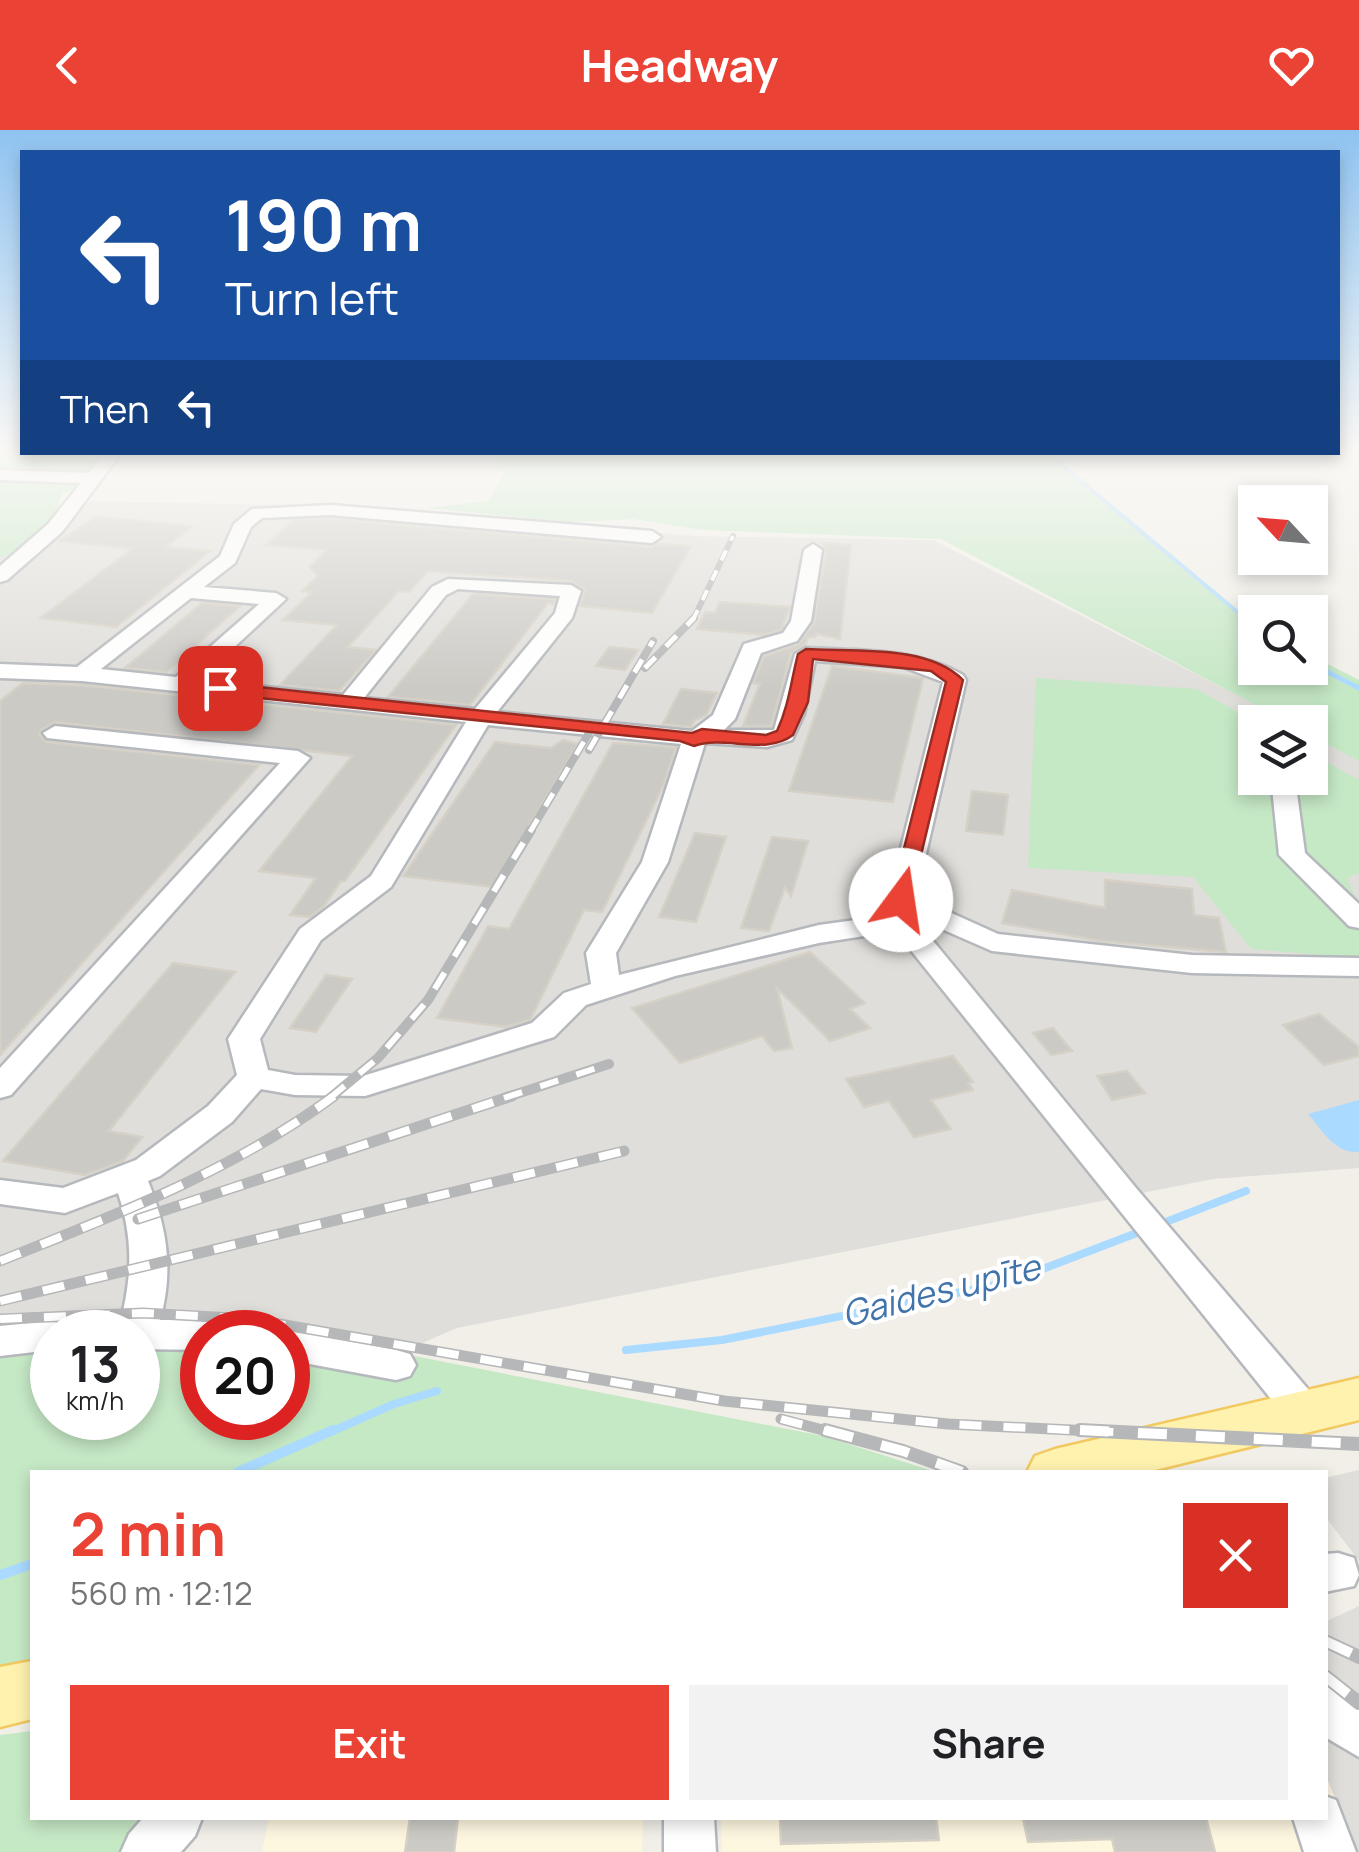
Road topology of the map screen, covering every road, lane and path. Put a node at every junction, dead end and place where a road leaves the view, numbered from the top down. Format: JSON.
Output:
{"nodes":[{"id":1,"x":52,"y":530,"type":"edge"},
{"id":2,"x":240,"y":530,"type":"edge"},
{"id":3,"x":573,"y":530,"type":"edge"},
{"id":4,"x":652,"y":537,"type":"dead end"},
{"id":5,"x":813,"y":550,"type":"dead end"},
{"id":6,"x":0,"y":576,"type":"edge"},
{"id":7,"x":186,"y":592,"type":"junction"},
{"id":8,"x":0,"y":670,"type":"edge"},
{"id":9,"x":82,"y":674,"type":"junction"},
{"id":10,"x":182,"y":684,"type":"junction"},
{"id":11,"x":349,"y":702,"type":"junction"},
{"id":12,"x":481,"y":717,"type":"junction"},
{"id":13,"x":55,"y":734,"type":"dead end"},
{"id":14,"x":698,"y":738,"type":"junction"},
{"id":15,"x":1284,"y":795,"type":"edge"},
{"id":16,"x":901,"y":900,"type":"junction"},
{"id":17,"x":1359,"y":920,"type":"edge"},
{"id":18,"x":879,"y":925,"type":"junction"},
{"id":19,"x":1359,"y":968,"type":"edge"},
{"id":20,"x":606,"y":987,"type":"junction"},
{"id":21,"x":254,"y":1077,"type":"junction"},
{"id":22,"x":0,"y":1088,"type":"edge"},
{"id":23,"x":128,"y":1176,"type":"junction"},
{"id":24,"x":0,"y":1192,"type":"edge"},
{"id":25,"x":145,"y":1310,"type":"edge"},
{"id":26,"x":30,"y":1338,"type":"edge"},
{"id":27,"x":0,"y":1341,"type":"edge"},
{"id":28,"x":310,"y":1349,"type":"edge"},
{"id":29,"x":396,"y":1365,"type":"dead end"},
{"id":30,"x":1359,"y":1399,"type":"edge"},
{"id":31,"x":1305,"y":1413,"type":"junction"},
{"id":32,"x":1132,"y":1464,"type":"edge"},
{"id":33,"x":1074,"y":1470,"type":"edge"},
{"id":34,"x":30,"y":1690,"type":"edge"},
{"id":35,"x":0,"y":1697,"type":"edge"},
{"id":36,"x":1328,"y":1710,"type":"edge"},
{"id":37,"x":1359,"y":1734,"type":"edge"},
{"id":38,"x":175,"y":1820,"type":"edge"},
{"id":39,"x":689,"y":1820,"type":"edge"},
{"id":40,"x":1319,"y":1820,"type":"edge"},
{"id":41,"x":147,"y":1852,"type":"edge"},
{"id":42,"x":690,"y":1852,"type":"edge"},
{"id":43,"x":1330,"y":1852,"type":"edge"}],
"edges":[{"from":1,"to":6,"type":"street"},
{"from":2,"to":7,"type":"street"},
{"from":3,"to":4,"type":"street"},
{"from":5,"to":14,"type":"street"},
{"from":7,"to":9,"type":"street"},
{"from":7,"to":10,"type":"street"},
{"from":8,"to":9,"type":"street"},
{"from":9,"to":10,"type":"street"},
{"from":10,"to":11,"type":"street"},
{"from":11,"to":12,"type":"street"},
{"from":11,"to":12,"type":"street"},
{"from":12,"to":14,"type":"street"},
{"from":12,"to":21,"type":"street"},
{"from":13,"to":22,"type":"street"},
{"from":14,"to":16,"type":"street"},
{"from":14,"to":20,"type":"street"},
{"from":15,"to":17,"type":"street"},
{"from":16,"to":18,"type":"street"},
{"from":16,"to":19,"type":"street"},
{"from":18,"to":20,"type":"street"},
{"from":18,"to":31,"type":"street"},
{"from":20,"to":21,"type":"street"},
{"from":21,"to":23,"type":"street"},
{"from":23,"to":24,"type":"street"},
{"from":23,"to":25,"type":"street"},
{"from":26,"to":27,"type":"street"},
{"from":28,"to":29,"type":"street"},
{"from":30,"to":31,"type":"main road"},
{"from":31,"to":32,"type":"main road"},
{"from":32,"to":33,"type":"main road"},
{"from":34,"to":35,"type":"main road"},
{"from":36,"to":37,"type":"street"},
{"from":38,"to":41,"type":"street"},
{"from":39,"to":42,"type":"street"},
{"from":40,"to":43,"type":"street"}]}
